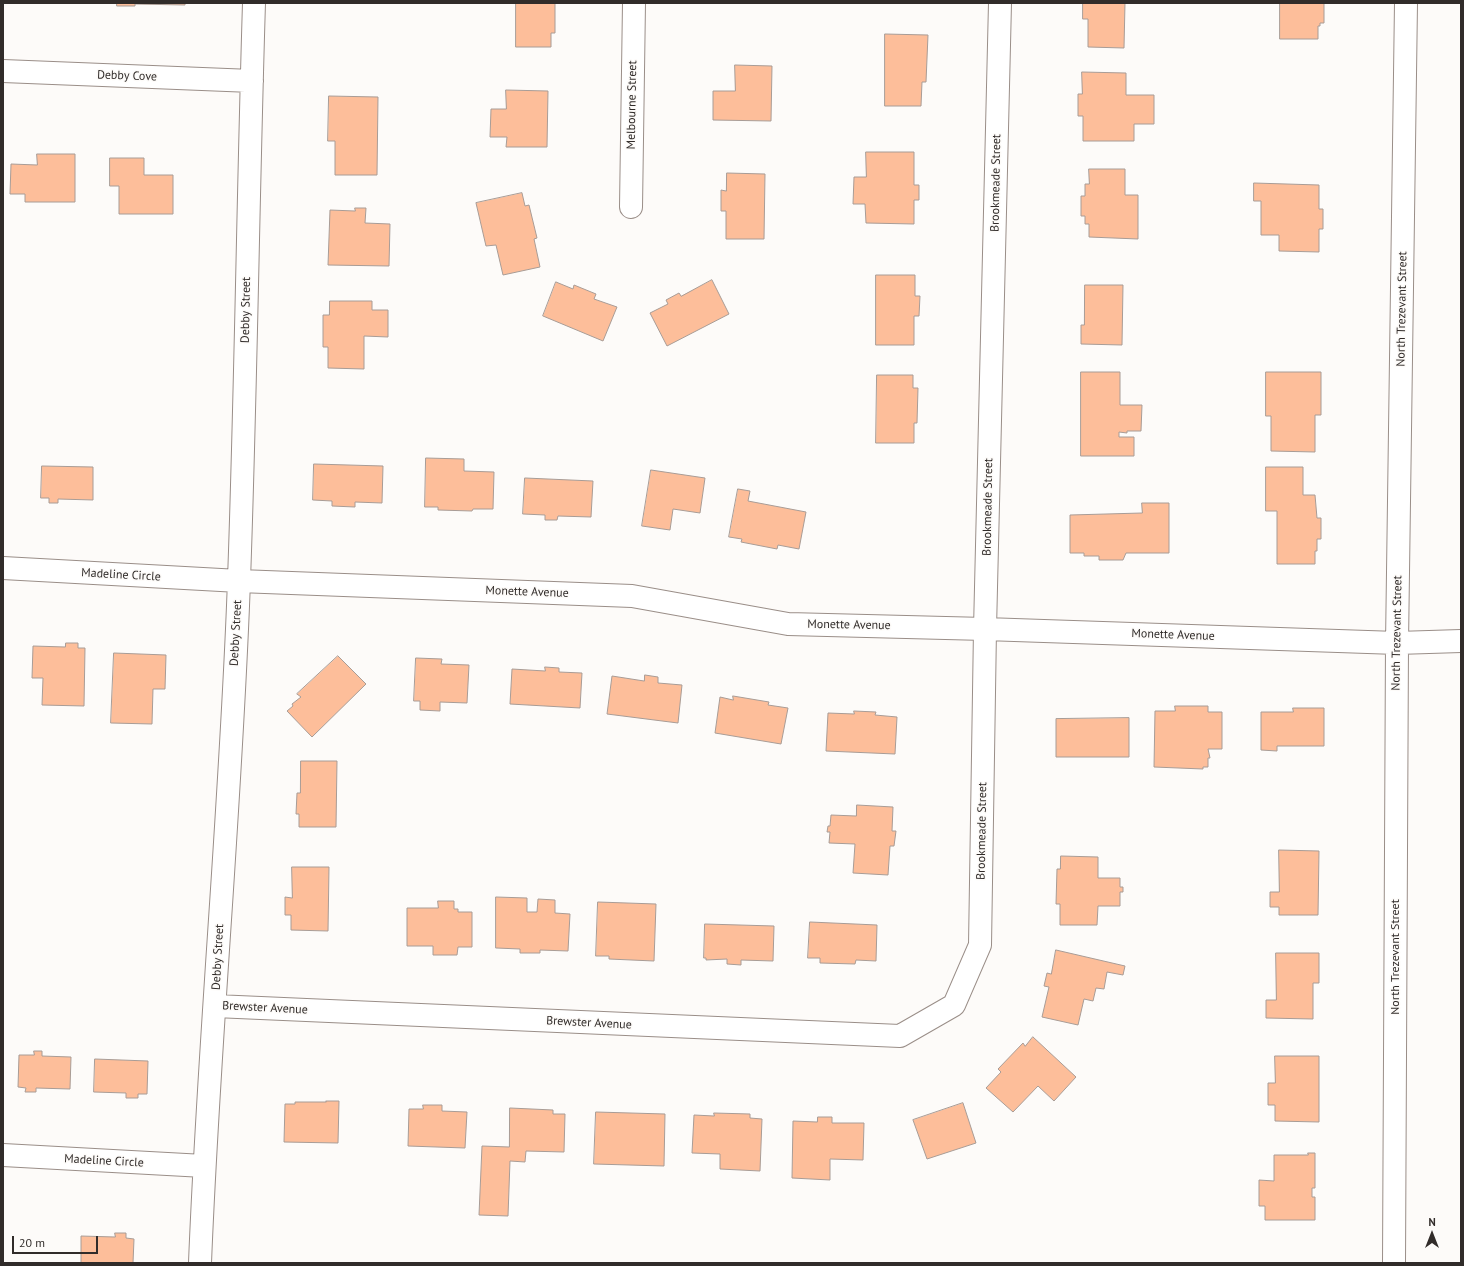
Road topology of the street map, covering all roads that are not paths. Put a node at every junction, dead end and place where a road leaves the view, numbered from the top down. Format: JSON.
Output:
{"nodes":[{"id":1,"x":254,"y":3,"type":"edge"},
{"id":2,"x":634,"y":3,"type":"edge"},
{"id":3,"x":1000,"y":3,"type":"edge"},
{"id":4,"x":1406,"y":3,"type":"edge"},
{"id":5,"x":3,"y":70,"type":"edge"},
{"id":6,"x":252,"y":81,"type":"junction"},
{"id":7,"x":631,"y":207,"type":"dead end"},
{"id":8,"x":3,"y":568,"type":"edge"},
{"id":9,"x":239,"y":581,"type":"junction"},
{"id":10,"x":985,"y":628,"type":"junction"},
{"id":11,"x":1461,"y":642,"type":"edge"},
{"id":12,"x":1397,"y":643,"type":"junction"},
{"id":13,"x":954,"y":1005,"type":"joint"},
{"id":14,"x":215,"y":1006,"type":"junction"},
{"id":15,"x":3,"y":1155,"type":"edge"},
{"id":16,"x":204,"y":1166,"type":"junction"},
{"id":17,"x":200,"y":1263,"type":"edge"},
{"id":18,"x":1394,"y":1263,"type":"edge"}],
"edges":[{"from":1,"to":6,"type":"street","name":"Debby Street"},
{"from":2,"to":7,"type":"street","name":"Melbourne Street"},
{"from":3,"to":10,"type":"street","name":"Brookmeade Street"},
{"from":4,"to":12,"type":"street","name":"North Trezevant Street"},
{"from":5,"to":6,"type":"street","name":"Debby Cove"},
{"from":6,"to":9,"type":"street","name":"Debby Street"},
{"from":8,"to":9,"type":"street","name":"Madeline Circle"},
{"from":9,"to":10,"type":"street","name":"Monette Avenue"},
{"from":9,"to":14,"type":"street","name":"Debby Street"},
{"from":10,"to":12,"type":"street","name":"Monette Avenue"},
{"from":10,"to":13,"type":"street","name":"Brookmeade Street"},
{"from":11,"to":12,"type":"street","name":"Monette Avenue"},
{"from":12,"to":18,"type":"street","name":"North Trezevant Street"},
{"from":13,"to":14,"type":"street","name":"Brewster Avenue"},
{"from":14,"to":16,"type":"street","name":"Debby Street"},
{"from":15,"to":16,"type":"street","name":"Madeline Circle"},
{"from":16,"to":17,"type":"street","name":"Debby Street"}]}
